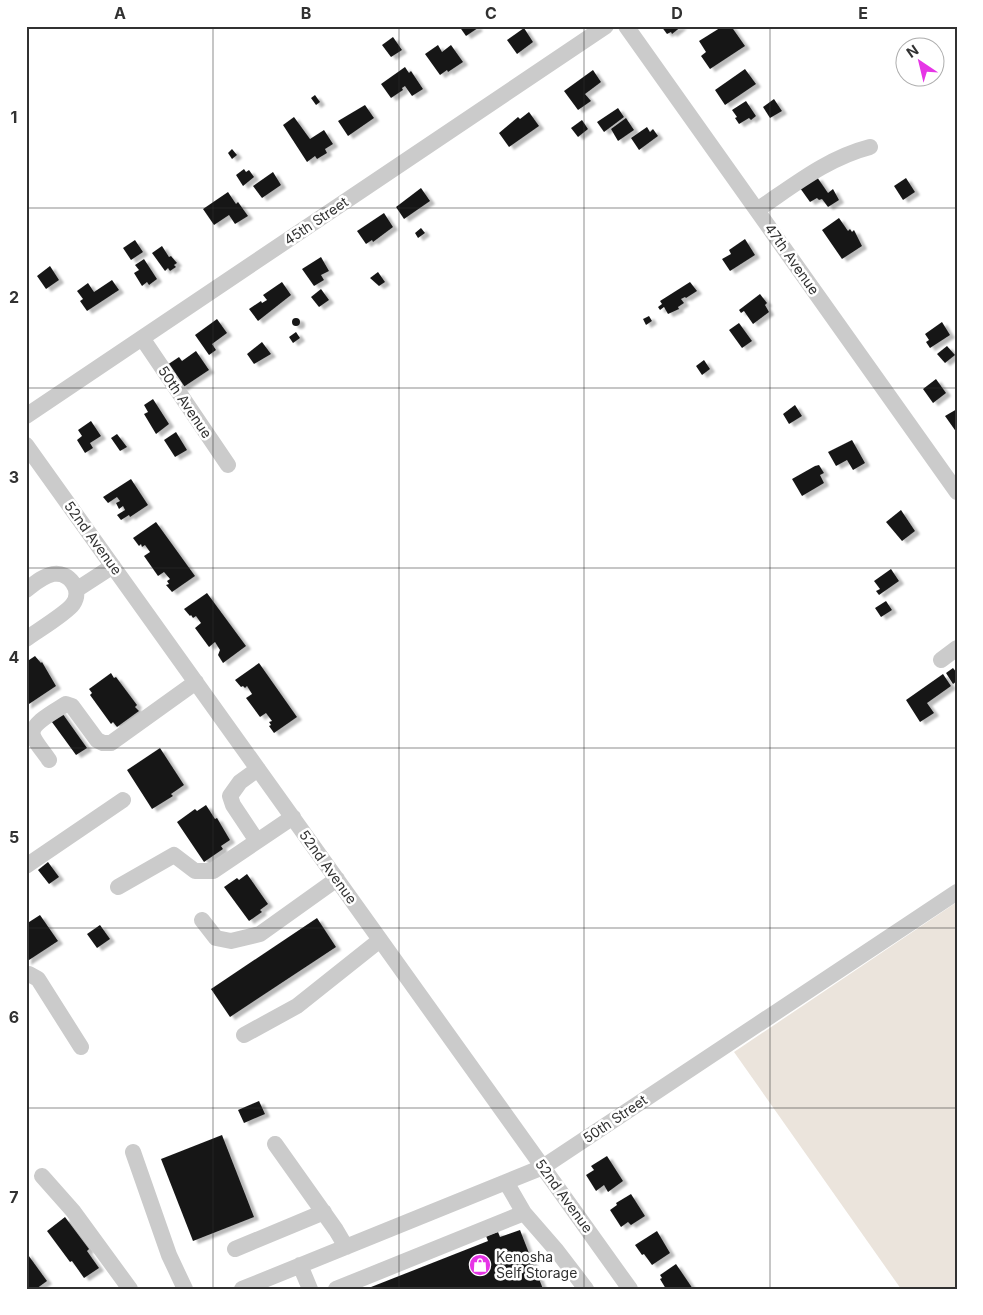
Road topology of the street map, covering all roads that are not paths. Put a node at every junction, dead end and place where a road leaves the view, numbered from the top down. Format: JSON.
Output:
{"nodes":[{"id":1,"x":606,"y":26,"type":"edge"},
{"id":2,"x":626,"y":26,"type":"edge"},
{"id":3,"x":870,"y":147,"type":"dead end"},
{"id":4,"x":757,"y":210,"type":"junction"},
{"id":5,"x":142,"y":338,"type":"junction"},
{"id":6,"x":26,"y":416,"type":"edge"},
{"id":7,"x":26,"y":445,"type":"edge"},
{"id":8,"x":228,"y":465,"type":"dead end"},
{"id":9,"x":957,"y":492,"type":"edge"},
{"id":10,"x":113,"y":566,"type":"junction"},
{"id":11,"x":26,"y":590,"type":"edge"},
{"id":12,"x":76,"y":590,"type":"junction"},
{"id":13,"x":26,"y":639,"type":"edge"},
{"id":14,"x":957,"y":648,"type":"edge"},
{"id":15,"x":941,"y":660,"type":"dead end"},
{"id":16,"x":196,"y":682,"type":"junction"},
{"id":17,"x":49,"y":760,"type":"dead end"},
{"id":18,"x":258,"y":769,"type":"junction"},
{"id":19,"x":122,"y":800,"type":"dead end"},
{"id":20,"x":292,"y":817,"type":"junction"},
{"id":21,"x":257,"y":841,"type":"junction"},
{"id":22,"x":26,"y":866,"type":"edge"},
{"id":23,"x":337,"y":879,"type":"junction"},
{"id":24,"x":118,"y":887,"type":"dead end"},
{"id":25,"x":957,"y":892,"type":"edge"},
{"id":26,"x":202,"y":920,"type":"dead end"},
{"id":27,"x":380,"y":940,"type":"junction"},
{"id":28,"x":26,"y":974,"type":"edge"},
{"id":29,"x":244,"y":1035,"type":"dead end"},
{"id":30,"x":82,"y":1047,"type":"dead end"},
{"id":31,"x":275,"y":1144,"type":"dead end"},
{"id":32,"x":133,"y":1152,"type":"dead end"},
{"id":33,"x":543,"y":1167,"type":"junction"},
{"id":34,"x":42,"y":1176,"type":"dead end"},
{"id":35,"x":506,"y":1182,"type":"junction"},
{"id":36,"x":324,"y":1212,"type":"junction"},
{"id":37,"x":524,"y":1212,"type":"junction"},
{"id":38,"x":346,"y":1247,"type":"junction"},
{"id":39,"x":235,"y":1249,"type":"dead end"},
{"id":40,"x":300,"y":1265,"type":"junction"},
{"id":41,"x":260,"y":1285,"type":"edge"},
{"id":42,"x":130,"y":1289,"type":"edge"},
{"id":43,"x":185,"y":1289,"type":"edge"},
{"id":44,"x":242,"y":1289,"type":"edge"},
{"id":45,"x":310,"y":1289,"type":"edge"},
{"id":46,"x":336,"y":1289,"type":"edge"},
{"id":47,"x":586,"y":1289,"type":"edge"},
{"id":48,"x":630,"y":1289,"type":"edge"}],
"edges":[{"from":1,"to":5,"type":"street","name":"45th Street"},
{"from":2,"to":4,"type":"street","name":"47th Avenue"},
{"from":3,"to":4,"type":"street"},
{"from":4,"to":9,"type":"street","name":"47th Avenue"},
{"from":5,"to":6,"type":"street","name":"45th Street"},
{"from":5,"to":8,"type":"street","name":"50th Avenue"},
{"from":7,"to":10,"type":"street","name":"52nd Avenue"},
{"from":10,"to":12,"type":"street"},
{"from":10,"to":16,"type":"street","name":"52nd Avenue"},
{"from":11,"to":12,"type":"street"},
{"from":12,"to":13,"type":"street"},
{"from":14,"to":15,"type":"street"},
{"from":16,"to":17,"type":"street"},
{"from":16,"to":18,"type":"street","name":"52nd Avenue"},
{"from":18,"to":20,"type":"street","name":"52nd Avenue"},
{"from":18,"to":21,"type":"street"},
{"from":19,"to":22,"type":"street"},
{"from":20,"to":21,"type":"street"},
{"from":20,"to":23,"type":"street","name":"52nd Avenue"},
{"from":21,"to":24,"type":"street"},
{"from":23,"to":26,"type":"street"},
{"from":23,"to":27,"type":"street","name":"52nd Avenue"},
{"from":25,"to":33,"type":"street","name":"50th Street"},
{"from":27,"to":29,"type":"street"},
{"from":27,"to":33,"type":"street","name":"52nd Avenue"},
{"from":28,"to":30,"type":"street"},
{"from":31,"to":36,"type":"street"},
{"from":32,"to":43,"type":"street"},
{"from":33,"to":35,"type":"street","name":"50th Street"},
{"from":33,"to":48,"type":"street","name":"52nd Avenue"},
{"from":34,"to":42,"type":"street"},
{"from":35,"to":37,"type":"street"},
{"from":35,"to":38,"type":"street","name":"50th Street"},
{"from":36,"to":38,"type":"street"},
{"from":36,"to":39,"type":"street"},
{"from":37,"to":46,"type":"street"},
{"from":37,"to":47,"type":"street"},
{"from":38,"to":40,"type":"street","name":"50th Street"},
{"from":40,"to":41,"type":"street","name":"50th Street"},
{"from":40,"to":45,"type":"street"},
{"from":41,"to":44,"type":"street","name":"50th Street"}]}
